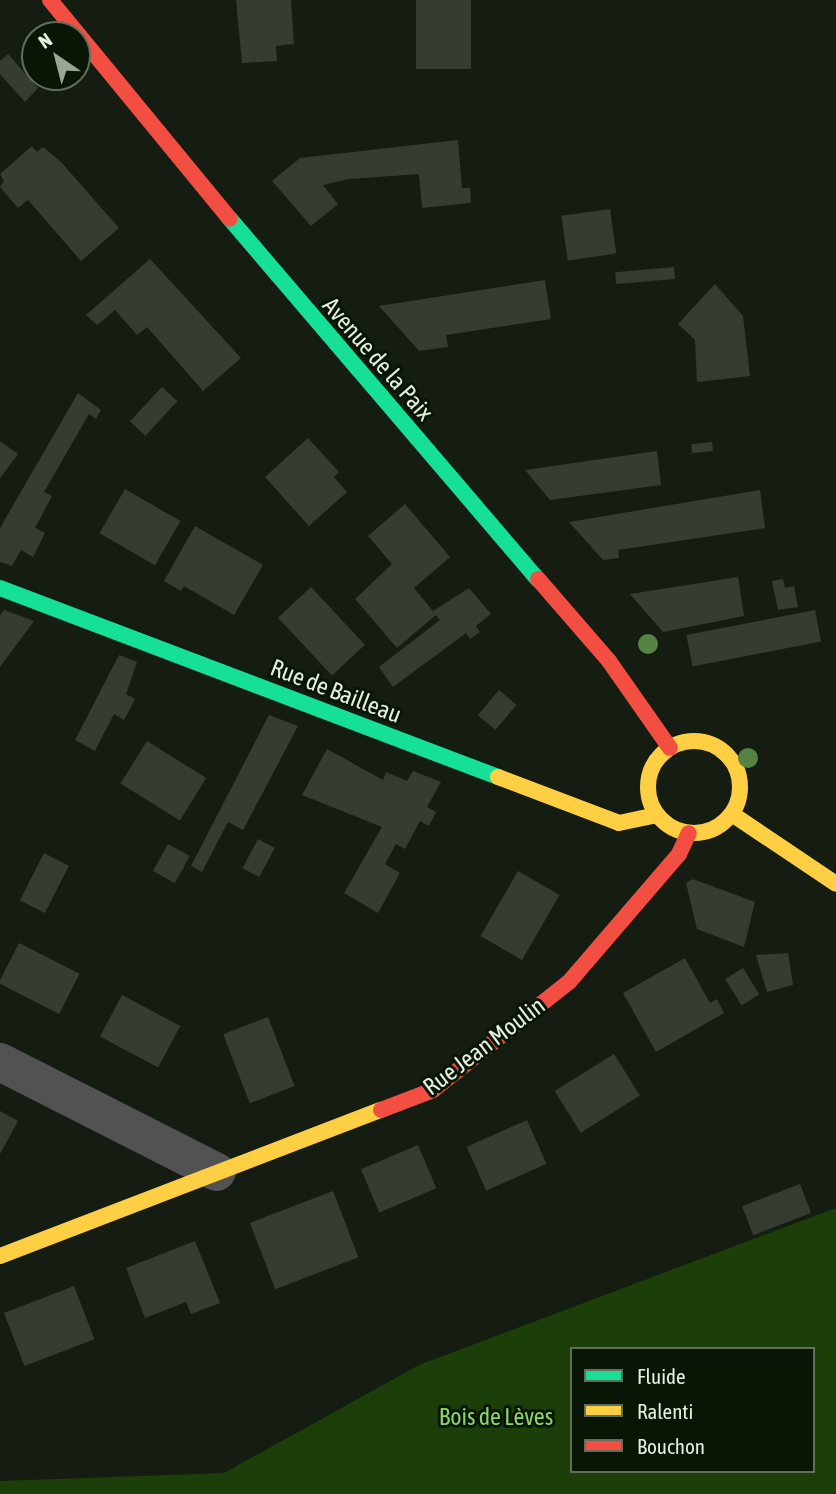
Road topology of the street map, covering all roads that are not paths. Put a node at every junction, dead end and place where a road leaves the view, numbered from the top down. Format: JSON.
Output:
{"nodes":[{"id":1,"x":50,"y":0,"type":"edge"},
{"id":2,"x":0,"y":588,"type":"edge"},
{"id":3,"x":670,"y":748,"type":"junction"},
{"id":4,"x":732,"y":814,"type":"junction"},
{"id":5,"x":656,"y":815,"type":"junction"},
{"id":6,"x":689,"y":833,"type":"junction"},
{"id":7,"x":836,"y":884,"type":"edge"},
{"id":8,"x":0,"y":1062,"type":"edge"},
{"id":9,"x":217,"y":1172,"type":"junction"},
{"id":10,"x":0,"y":1256,"type":"edge"}],
"edges":[{"from":1,"to":3,"type":"street","name":"Avenue de la Paix"},
{"from":2,"to":5,"type":"street","name":"Rue de Bailleau"},
{"from":3,"to":4,"type":"street"},
{"from":3,"to":5,"type":"street"},
{"from":4,"to":6,"type":"street"},
{"from":4,"to":7,"type":"street"},
{"from":5,"to":6,"type":"street"},
{"from":6,"to":9,"type":"street","name":"Rue Jean Moulin"},
{"from":8,"to":9,"type":"street"},
{"from":9,"to":10,"type":"street","name":"Rue Jean Moulin"}]}
